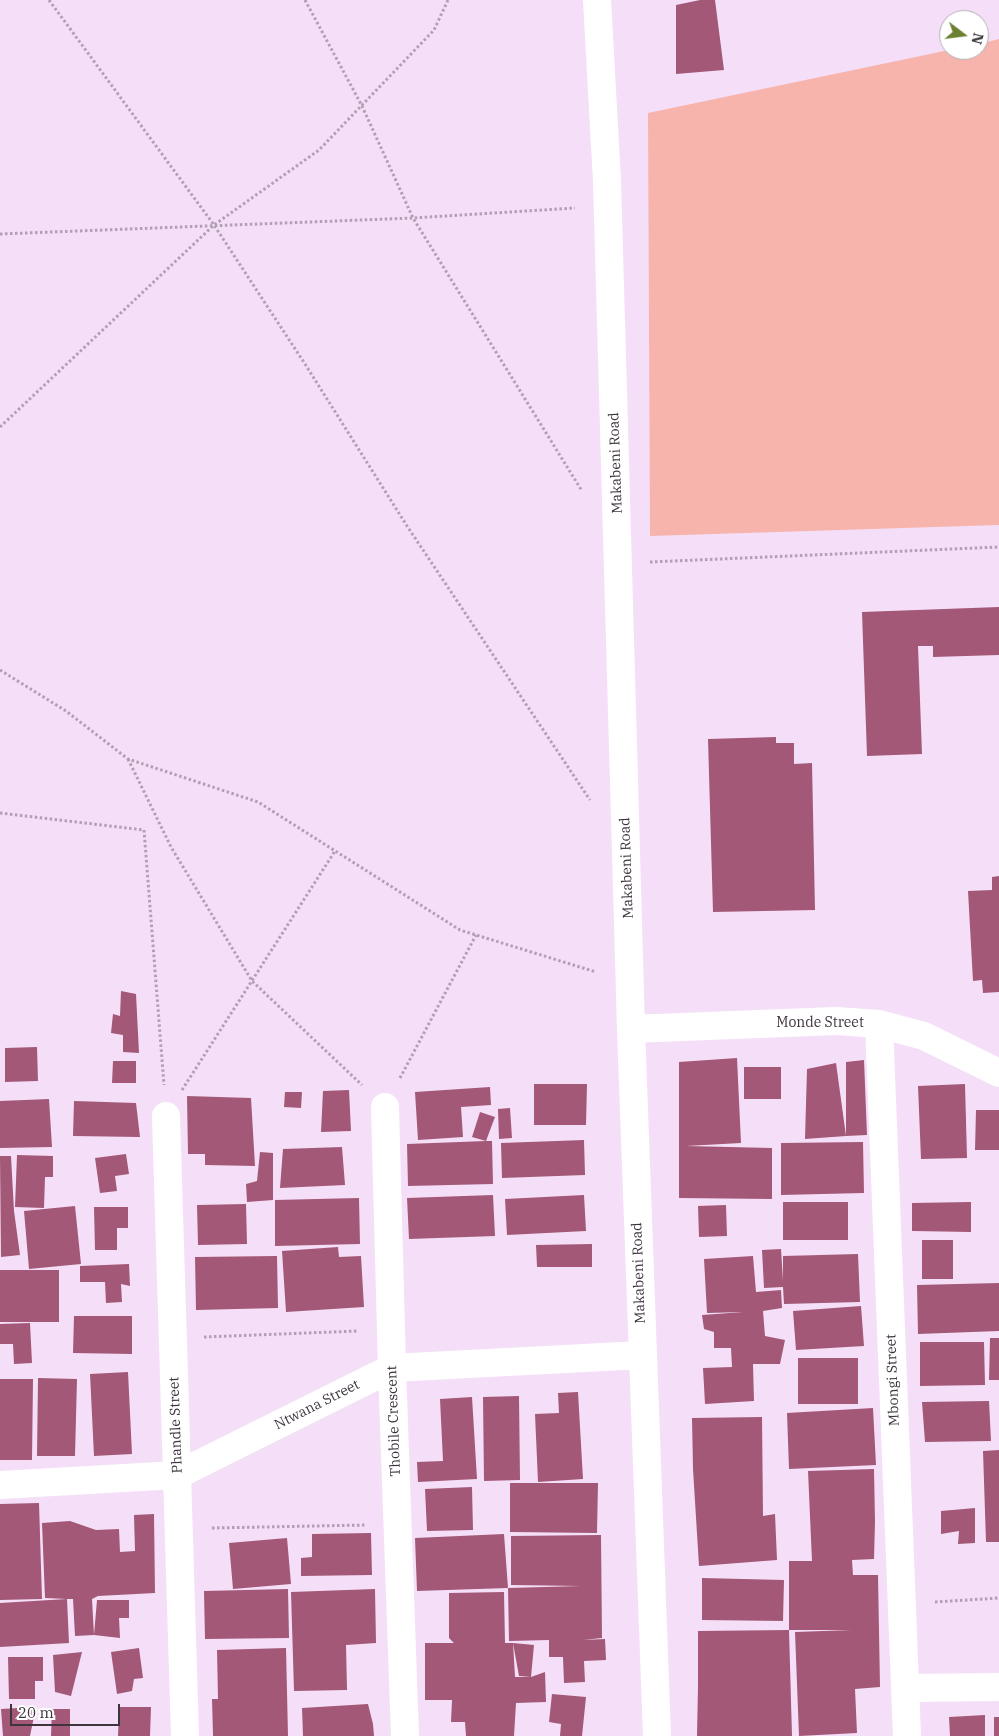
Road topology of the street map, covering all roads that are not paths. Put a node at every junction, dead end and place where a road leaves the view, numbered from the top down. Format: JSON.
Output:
{"nodes":[{"id":1,"x":597,"y":0,"type":"edge"},
{"id":2,"x":879,"y":1024,"type":"junction"},
{"id":3,"x":631,"y":1029,"type":"junction"},
{"id":4,"x":999,"y":1074,"type":"edge"},
{"id":5,"x":385,"y":1106,"type":"road end"},
{"id":6,"x":166,"y":1116,"type":"road end"},
{"id":7,"x":642,"y":1355,"type":"junction"},
{"id":8,"x":392,"y":1368,"type":"junction"},
{"id":9,"x":177,"y":1475,"type":"junction"},
{"id":10,"x":0,"y":1485,"type":"edge"},
{"id":11,"x":999,"y":1687,"type":"edge"},
{"id":12,"x":906,"y":1688,"type":"junction"},
{"id":13,"x":185,"y":1735,"type":"edge"},
{"id":14,"x":405,"y":1736,"type":"edge"},
{"id":15,"x":657,"y":1736,"type":"edge"},
{"id":16,"x":907,"y":1736,"type":"edge"}],
"edges":[{"from":1,"to":3,"type":"street","name":"Makabeni Road"},
{"from":2,"to":3,"type":"street","name":"Monde Street"},
{"from":2,"to":4,"type":"street","name":"Monde Street"},
{"from":2,"to":12,"type":"street","name":"Mbongi Street"},
{"from":3,"to":7,"type":"street","name":"Makabeni Road"},
{"from":5,"to":8,"type":"street","name":"Thobile Crescent"},
{"from":6,"to":9,"type":"street","name":"Phandle Street"},
{"from":7,"to":8,"type":"street","name":"Ntwana Street"},
{"from":7,"to":15,"type":"street","name":"Makabeni Road"},
{"from":8,"to":9,"type":"street","name":"Ntwana Street"},
{"from":8,"to":14,"type":"street","name":"Thobile Crescent"},
{"from":9,"to":10,"type":"street","name":"Ntwana Street"},
{"from":9,"to":13,"type":"street","name":"Phandle Street"},
{"from":11,"to":12,"type":"street"},
{"from":12,"to":16,"type":"street","name":"Mbongi Street"}]}
